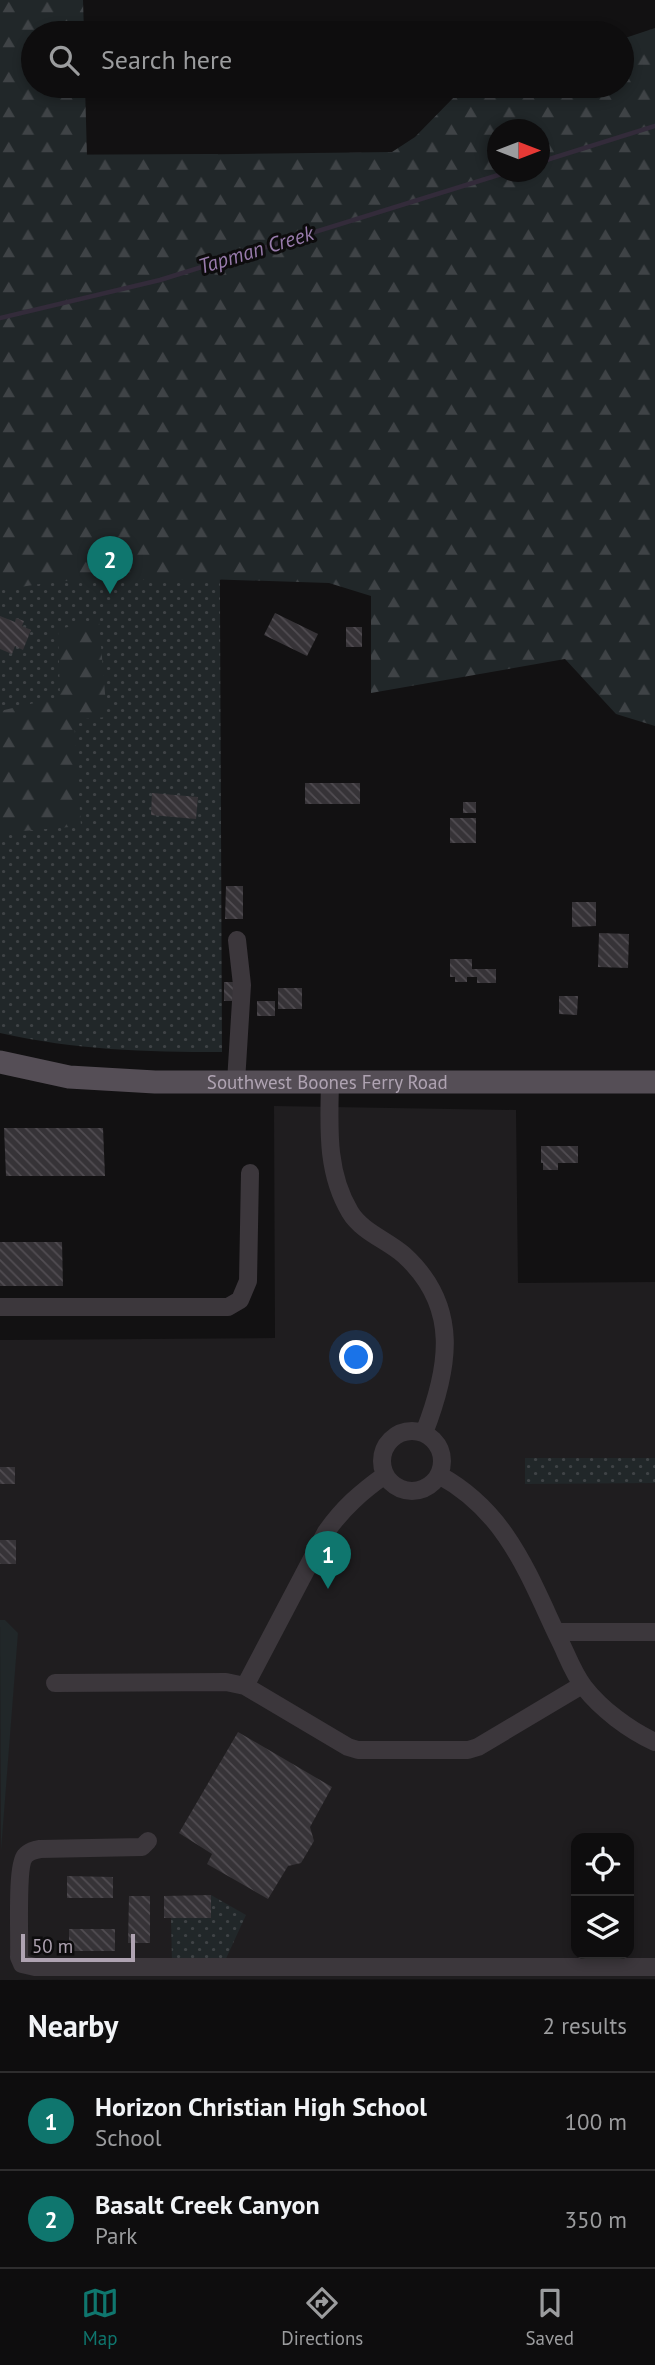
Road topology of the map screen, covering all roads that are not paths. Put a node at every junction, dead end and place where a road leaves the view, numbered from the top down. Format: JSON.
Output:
{"nodes":[{"id":1,"x":237,"y":940,"type":"dead end"},
{"id":2,"x":0,"y":1062,"type":"edge"},
{"id":3,"x":236,"y":1082,"type":"junction"},
{"id":4,"x":330,"y":1082,"type":"junction"},
{"id":5,"x":655,"y":1082,"type":"edge"},
{"id":6,"x":250,"y":1173,"type":"dead end"},
{"id":7,"x":0,"y":1307,"type":"edge"},
{"id":8,"x":424,"y":1433,"type":"junction"},
{"id":9,"x":385,"y":1475,"type":"junction"},
{"id":10,"x":439,"y":1475,"type":"junction"},
{"id":11,"x":556,"y":1632,"type":"junction"},
{"id":12,"x":655,"y":1632,"type":"edge"},
{"id":13,"x":55,"y":1683,"type":"dead end"},
{"id":14,"x":582,"y":1685,"type":"junction"},
{"id":15,"x":244,"y":1686,"type":"junction"},
{"id":16,"x":655,"y":1742,"type":"edge"},
{"id":17,"x":148,"y":1841,"type":"dead end"},
{"id":18,"x":655,"y":1968,"type":"edge"}],
"edges":[{"from":1,"to":3,"type":"lane"},
{"from":2,"to":3,"type":"main road","name":"Southwest Boones Ferry Road"},
{"from":3,"to":4,"type":"main road","name":"Southwest Boones Ferry Road"},
{"from":4,"to":5,"type":"main road","name":"Southwest Boones Ferry Road"},
{"from":4,"to":8,"type":"lane"},
{"from":6,"to":7,"type":"lane"},
{"from":8,"to":9,"type":"lane"},
{"from":8,"to":10,"type":"lane"},
{"from":9,"to":10,"type":"lane"},
{"from":9,"to":15,"type":"lane"},
{"from":10,"to":11,"type":"lane"},
{"from":11,"to":12,"type":"lane"},
{"from":11,"to":14,"type":"lane"},
{"from":13,"to":15,"type":"lane"},
{"from":14,"to":15,"type":"lane"},
{"from":14,"to":16,"type":"lane"},
{"from":17,"to":18,"type":"lane"}]}
